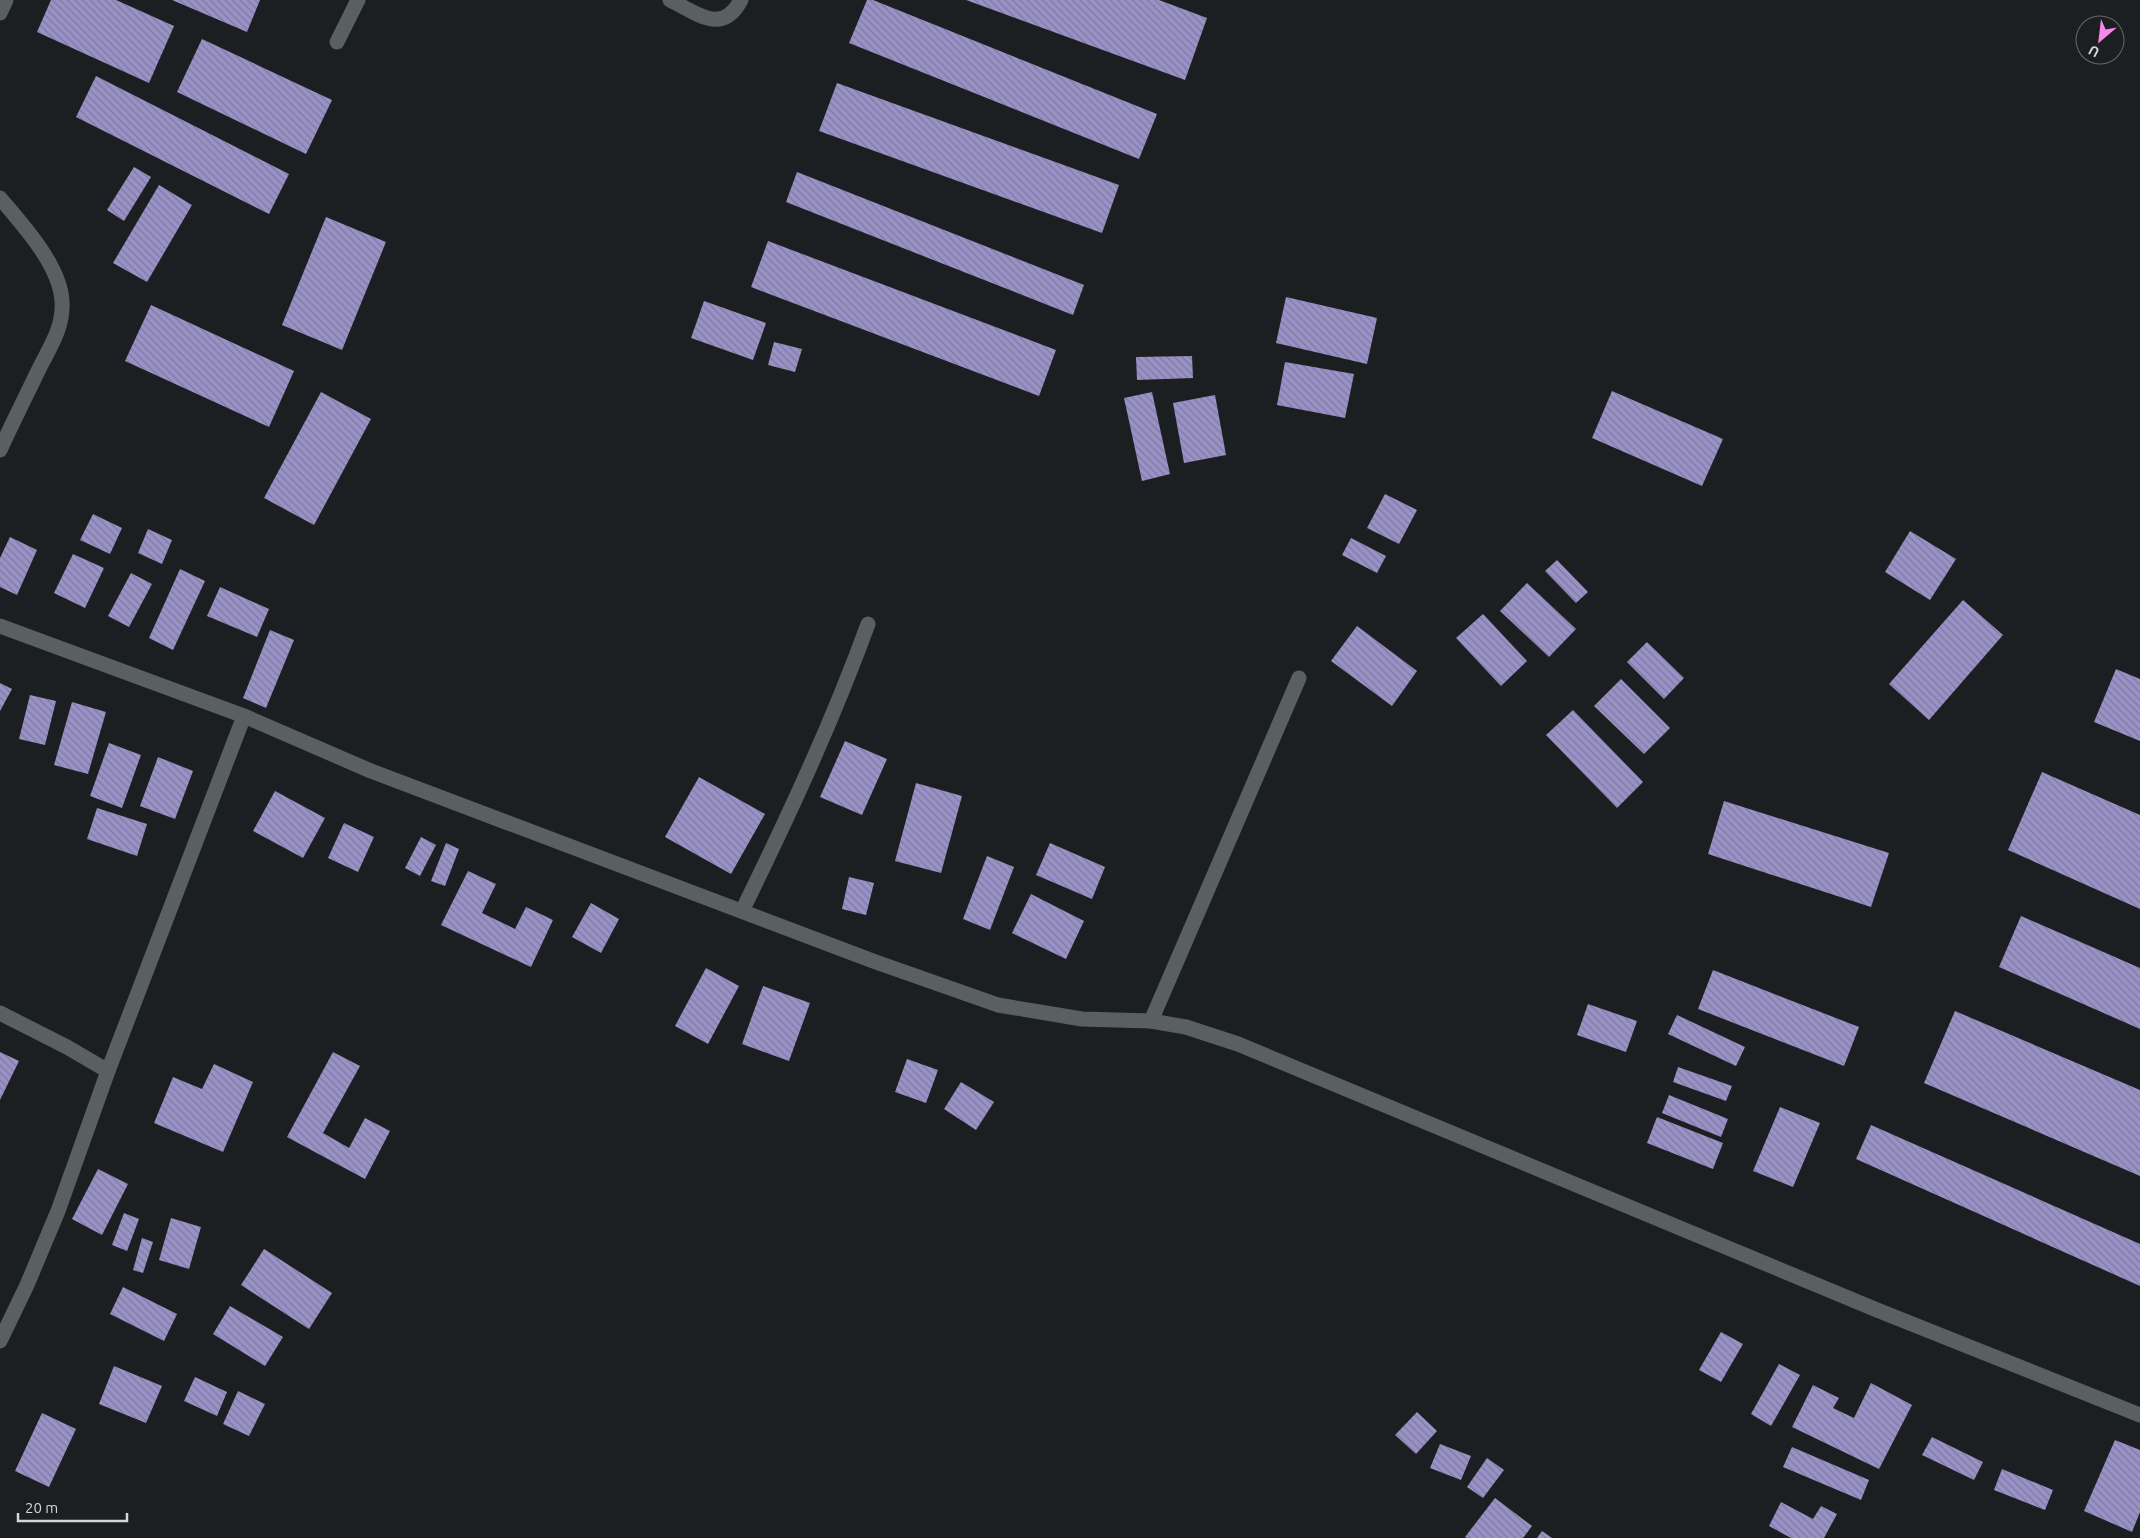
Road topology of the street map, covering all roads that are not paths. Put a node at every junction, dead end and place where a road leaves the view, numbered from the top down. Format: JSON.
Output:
{"nodes":[{"id":1,"x":6,"y":0,"type":"edge"},
{"id":2,"x":358,"y":0,"type":"edge"},
{"id":3,"x":670,"y":0,"type":"edge"},
{"id":4,"x":741,"y":0,"type":"edge"},
{"id":5,"x":0,"y":13,"type":"edge"},
{"id":6,"x":337,"y":42,"type":"dead end"},
{"id":7,"x":0,"y":198,"type":"edge"},
{"id":8,"x":0,"y":450,"type":"edge"},
{"id":9,"x":868,"y":624,"type":"dead end"},
{"id":10,"x":0,"y":626,"type":"edge"},
{"id":11,"x":1298,"y":678,"type":"dead end"},
{"id":12,"x":244,"y":716,"type":"junction"},
{"id":13,"x":742,"y":911,"type":"junction"},
{"id":14,"x":0,"y":1013,"type":"edge"},
{"id":15,"x":1151,"y":1021,"type":"junction"},
{"id":16,"x":108,"y":1071,"type":"junction"},
{"id":17,"x":0,"y":1341,"type":"edge"},
{"id":18,"x":2140,"y":1415,"type":"edge"}],
"edges":[{"from":1,"to":5,"type":"street"},
{"from":2,"to":6,"type":"street"},
{"from":3,"to":4,"type":"street"},
{"from":7,"to":8,"type":"street"},
{"from":9,"to":13,"type":"street"},
{"from":10,"to":12,"type":"street"},
{"from":11,"to":15,"type":"street"},
{"from":12,"to":13,"type":"street"},
{"from":12,"to":16,"type":"street"},
{"from":13,"to":15,"type":"street"},
{"from":14,"to":16,"type":"street"},
{"from":15,"to":18,"type":"street"},
{"from":16,"to":17,"type":"street"}]}
